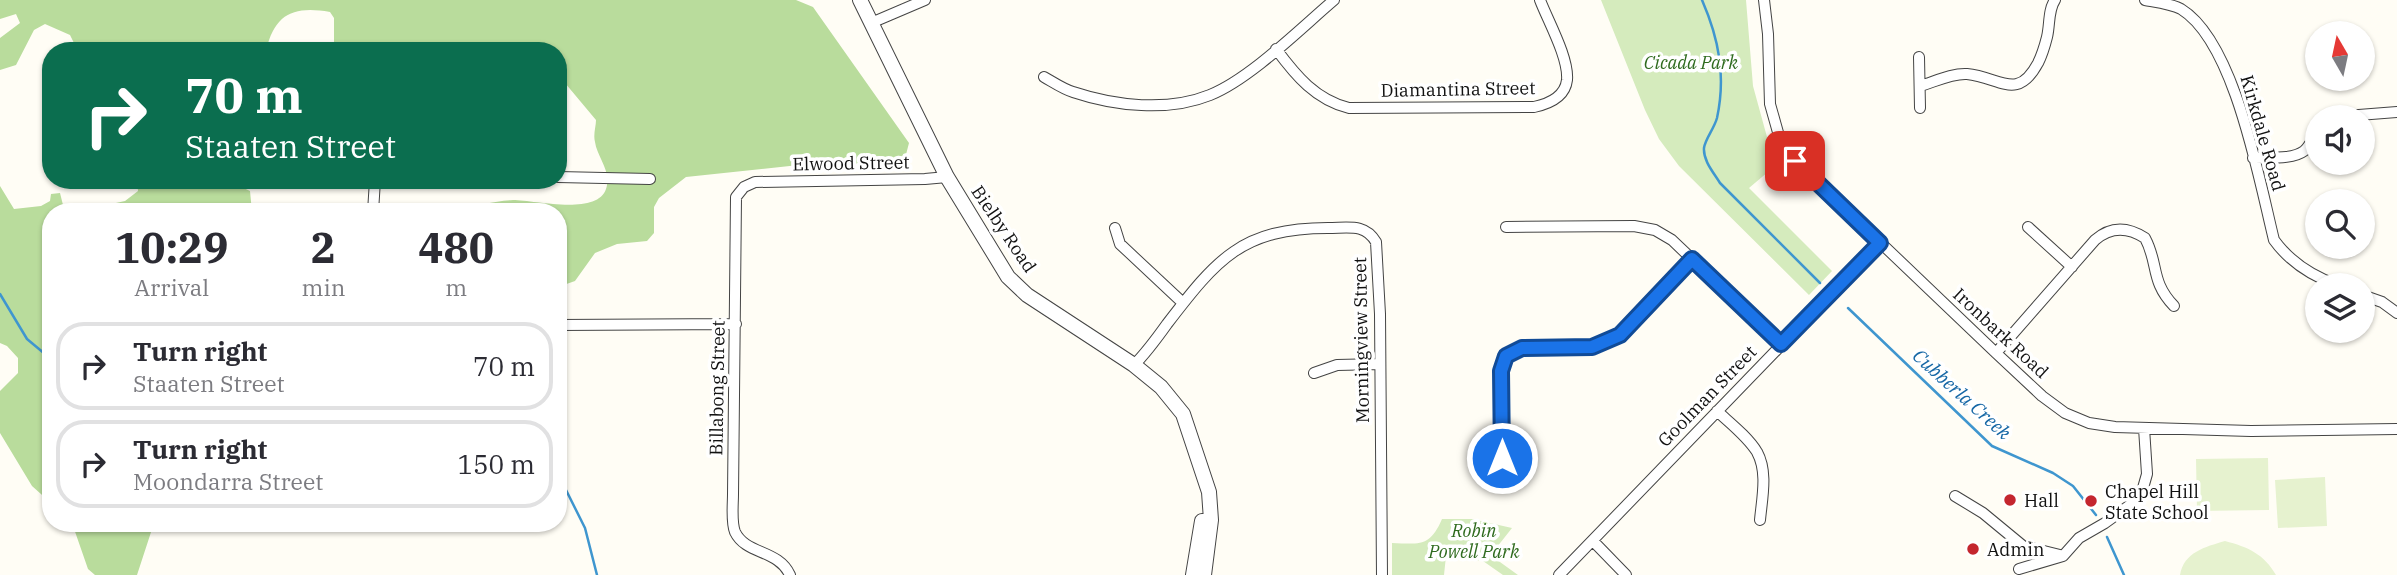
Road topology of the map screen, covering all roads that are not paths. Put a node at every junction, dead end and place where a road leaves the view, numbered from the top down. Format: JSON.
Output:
{"nodes":[{"id":1,"x":860,"y":0,"type":"edge"},
{"id":2,"x":925,"y":0,"type":"edge"},
{"id":3,"x":1334,"y":0,"type":"edge"},
{"id":4,"x":1540,"y":0,"type":"edge"},
{"id":5,"x":1764,"y":0,"type":"edge"},
{"id":6,"x":2055,"y":0,"type":"edge"},
{"id":7,"x":2145,"y":0,"type":"edge"},
{"id":8,"x":871,"y":23,"type":"junction"},
{"id":9,"x":1276,"y":49,"type":"junction"},
{"id":10,"x":1919,"y":57,"type":"dead end"},
{"id":11,"x":1044,"y":77,"type":"dead end"},
{"id":12,"x":1920,"y":86,"type":"junction"},
{"id":13,"x":1920,"y":108,"type":"dead end"},
{"id":14,"x":2397,"y":112,"type":"edge"},
{"id":15,"x":2375,"y":114,"type":"edge"},
{"id":16,"x":2305,"y":150,"type":"edge"},
{"id":17,"x":2253,"y":158,"type":"junction"},
{"id":18,"x":567,"y":177,"type":"edge"},
{"id":19,"x":947,"y":177,"type":"junction"},
{"id":20,"x":650,"y":178,"type":"dead end"},
{"id":21,"x":755,"y":182,"type":"joint"},
{"id":22,"x":1506,"y":227,"type":"dead end"},
{"id":23,"x":2028,"y":227,"type":"dead end"},
{"id":24,"x":1115,"y":228,"type":"dead end"},
{"id":25,"x":1880,"y":243,"type":"junction"},
{"id":26,"x":1692,"y":259,"type":"junction"},
{"id":27,"x":2072,"y":267,"type":"junction"},
{"id":28,"x":2312,"y":273,"type":"edge"},
{"id":29,"x":2375,"y":300,"type":"edge"},
{"id":30,"x":1183,"y":303,"type":"junction"},
{"id":31,"x":2174,"y":306,"type":"dead end"},
{"id":32,"x":2397,"y":313,"type":"edge"},
{"id":33,"x":736,"y":324,"type":"junction"},
{"id":34,"x":567,"y":325,"type":"edge"},
{"id":35,"x":1781,"y":344,"type":"junction"},
{"id":36,"x":1996,"y":353,"type":"junction"},
{"id":37,"x":1380,"y":364,"type":"junction"},
{"id":38,"x":1134,"y":365,"type":"junction"},
{"id":39,"x":1314,"y":373,"type":"dead end"},
{"id":40,"x":1717,"y":411,"type":"junction"},
{"id":41,"x":2144,"y":428,"type":"junction"},
{"id":42,"x":2397,"y":429,"type":"edge"},
{"id":43,"x":1502,"y":458,"type":"dead end"},
{"id":44,"x":1198,"y":462,"type":"junction"},
{"id":45,"x":1955,"y":496,"type":"dead end"},
{"id":46,"x":1760,"y":520,"type":"dead end"},
{"id":47,"x":1593,"y":541,"type":"junction"},
{"id":48,"x":2063,"y":556,"type":"junction"},
{"id":49,"x":2019,"y":569,"type":"dead end"},
{"id":50,"x":790,"y":575,"type":"edge"},
{"id":51,"x":1193,"y":575,"type":"edge"},
{"id":52,"x":1204,"y":575,"type":"edge"},
{"id":53,"x":1382,"y":575,"type":"edge"},
{"id":54,"x":1559,"y":575,"type":"edge"},
{"id":55,"x":1626,"y":575,"type":"edge"}],
"edges":[{"from":1,"to":8,"type":"street","name":"Bielby Road"},
{"from":2,"to":8,"type":"street"},
{"from":3,"to":9,"type":"street"},
{"from":4,"to":9,"type":"street","name":"Diamantina Street"},
{"from":5,"to":25,"type":"street","name":"Ironbark Road"},
{"from":6,"to":12,"type":"street"},
{"from":7,"to":17,"type":"street","name":"Kirkdale Road"},
{"from":8,"to":19,"type":"street","name":"Bielby Road"},
{"from":9,"to":11,"type":"street"},
{"from":10,"to":12,"type":"street"},
{"from":12,"to":13,"type":"street"},
{"from":14,"to":15,"type":"street"},
{"from":16,"to":17,"type":"street"},
{"from":17,"to":28,"type":"street","name":"Kirkdale Road"},
{"from":18,"to":20,"type":"street"},
{"from":19,"to":21,"type":"street","name":"Elwood Street"},
{"from":19,"to":38,"type":"street","name":"Bielby Road"},
{"from":21,"to":33,"type":"street","name":"Billabong Street"},
{"from":22,"to":26,"type":"street"},
{"from":23,"to":27,"type":"street"},
{"from":24,"to":30,"type":"street"},
{"from":25,"to":35,"type":"street","name":"Goolman Street"},
{"from":25,"to":36,"type":"street","name":"Ironbark Road"},
{"from":26,"to":35,"type":"street"},
{"from":26,"to":43,"type":"street"},
{"from":27,"to":31,"type":"street"},
{"from":27,"to":36,"type":"street"},
{"from":29,"to":32,"type":"street"},
{"from":30,"to":37,"type":"street","name":"Morningview Street"},
{"from":30,"to":38,"type":"street","name":"Morningview Street"},
{"from":33,"to":34,"type":"street"},
{"from":33,"to":50,"type":"street","name":"Billabong Street"},
{"from":35,"to":40,"type":"street","name":"Goolman Street"},
{"from":36,"to":41,"type":"street","name":"Ironbark Road"},
{"from":37,"to":39,"type":"street"},
{"from":37,"to":53,"type":"street","name":"Morningview Street"},
{"from":38,"to":44,"type":"street","name":"Bielby Road"},
{"from":40,"to":46,"type":"street"},
{"from":40,"to":47,"type":"street","name":"Goolman Street"},
{"from":41,"to":42,"type":"street","name":"Ironbark Road"},
{"from":41,"to":48,"type":"street"},
{"from":44,"to":51,"type":"street","name":"Bielby Road"},
{"from":44,"to":52,"type":"street","name":"Bielby Road"},
{"from":45,"to":48,"type":"street"},
{"from":47,"to":54,"type":"street","name":"Goolman Street"},
{"from":47,"to":55,"type":"street"},
{"from":48,"to":49,"type":"street"}]}
